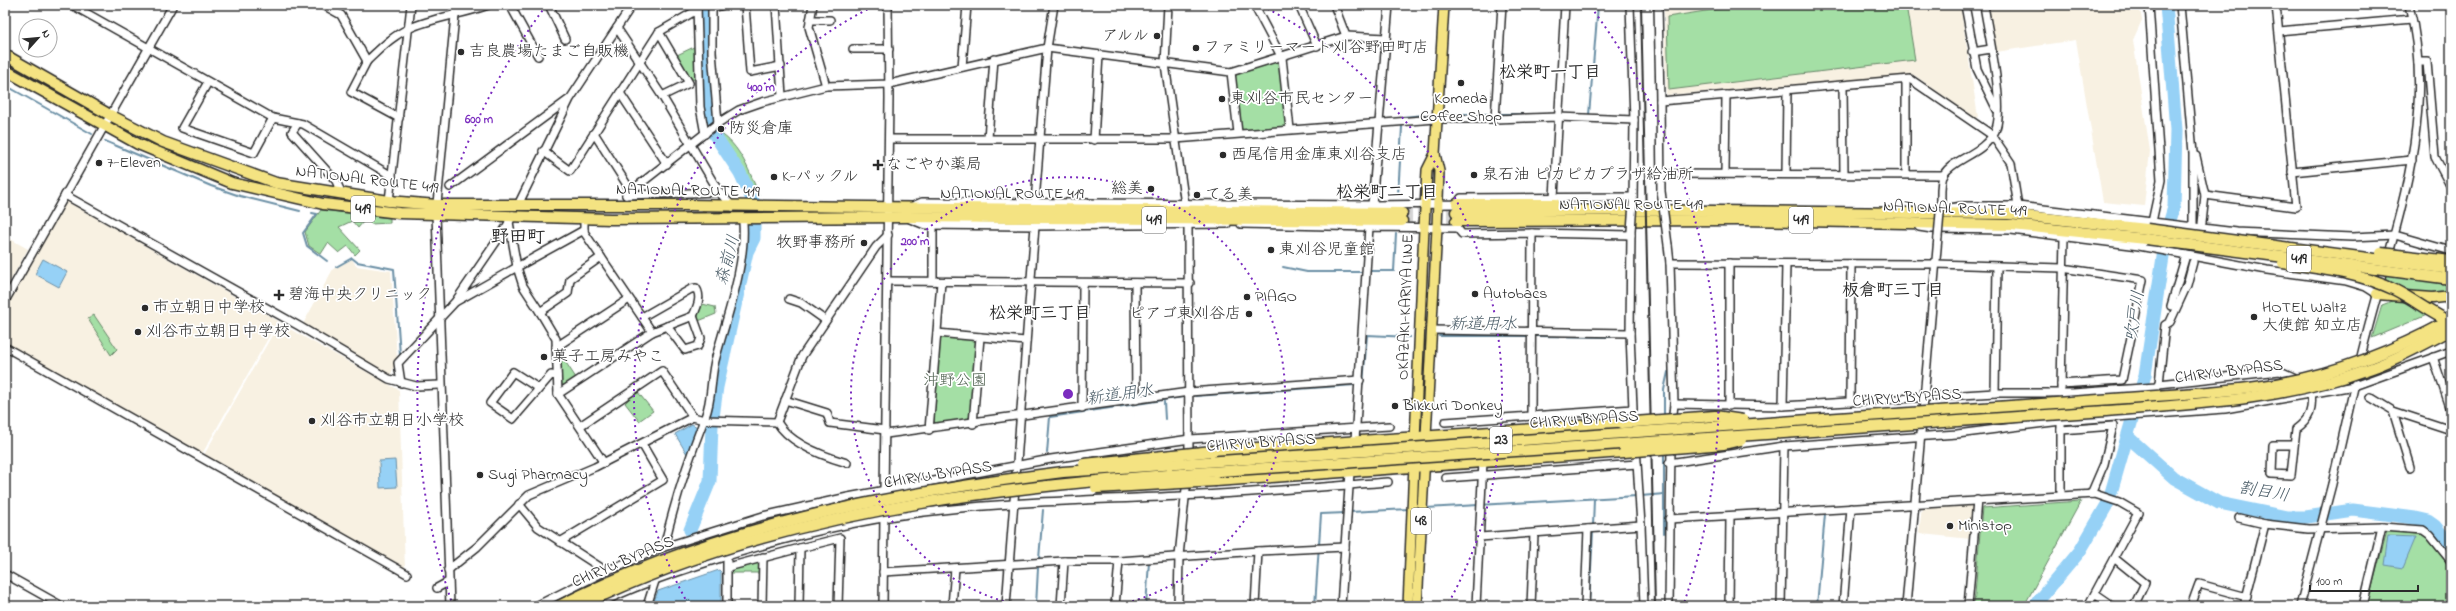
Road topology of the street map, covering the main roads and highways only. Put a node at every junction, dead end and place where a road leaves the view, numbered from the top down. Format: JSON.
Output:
{"nodes":[{"id":1,"x":1444,"y":5,"type":"edge"},
{"id":2,"x":5,"y":55,"type":"edge"},
{"id":3,"x":5,"y":70,"type":"edge"},
{"id":4,"x":1435,"y":154,"type":"junction"},
{"id":5,"x":436,"y":210,"type":"junction"},
{"id":6,"x":888,"y":213,"type":"junction"},
{"id":7,"x":907,"y":213,"type":"junction"},
{"id":8,"x":1742,"y":215,"type":"junction"},
{"id":9,"x":2148,"y":235,"type":"junction"},
{"id":10,"x":2229,"y":241,"type":"junction"},
{"id":11,"x":2178,"y":243,"type":"junction"},
{"id":12,"x":2451,"y":261,"type":"edge"},
{"id":13,"x":2451,"y":269,"type":"edge"},
{"id":14,"x":2451,"y":279,"type":"edge"},
{"id":15,"x":2377,"y":294,"type":"road end"},
{"id":16,"x":2451,"y":296,"type":"edge"},
{"id":17,"x":2451,"y":321,"type":"edge"},
{"id":18,"x":2451,"y":330,"type":"edge"},
{"id":19,"x":1770,"y":423,"type":"junction"},
{"id":20,"x":1770,"y":433,"type":"junction"},
{"id":21,"x":1427,"y":435,"type":"junction"},
{"id":22,"x":1415,"y":436,"type":"junction"},
{"id":23,"x":1419,"y":466,"type":"junction"},
{"id":24,"x":1064,"y":472,"type":"junction"},
{"id":25,"x":1065,"y":484,"type":"junction"},
{"id":26,"x":559,"y":606,"type":"edge"},
{"id":27,"x":580,"y":606,"type":"edge"},
{"id":28,"x":1408,"y":606,"type":"edge"},
{"id":29,"x":1417,"y":606,"type":"edge"}],
"edges":[{"from":1,"to":4,"type":"main road","name":"OKAZAKI-KARIYA LINE","number":"48"},
{"from":2,"to":5,"type":"highway","name":"NATIONAL ROUTE 419","number":"419"},
{"from":3,"to":5,"type":"highway","name":"NATIONAL ROUTE 419","number":"419"},
{"from":4,"to":21,"type":"main road","name":"OKAZAKI-KARIYA LINE","number":"48"},
{"from":4,"to":22,"type":"main road","name":"OKAZAKI-KARIYA LINE","number":"48"},
{"from":5,"to":6,"type":"highway","name":"NATIONAL ROUTE 419","number":"419"},
{"from":5,"to":6,"type":"highway","name":"NATIONAL ROUTE 419","number":"419"},
{"from":6,"to":7,"type":"highway","name":"NATIONAL ROUTE 419","number":"419"},
{"from":7,"to":7,"type":"highway","name":"NATIONAL ROUTE 419","number":"419"},
{"from":8,"to":8,"type":"highway","name":"NATIONAL ROUTE 419","number":"419"},
{"from":8,"to":9,"type":"highway","name":"NATIONAL ROUTE 419","number":"419"},
{"from":8,"to":9,"type":"highway","name":"NATIONAL ROUTE 419","number":"419"},
{"from":9,"to":10,"type":"highway","name":"NATIONAL ROUTE 419","number":"419","bridge":true},
{"from":9,"to":11,"type":"highway","name":"NATIONAL ROUTE 419","number":"419","bridge":true},
{"from":10,"to":12,"type":"highway","bridge":true},
{"from":10,"to":13,"type":"highway","name":"NATIONAL ROUTE 419","number":"419","bridge":true},
{"from":11,"to":14,"type":"highway","name":"NATIONAL ROUTE 419","number":"419","bridge":true},
{"from":11,"to":17,"type":"highway","bridge":true},
{"from":15,"to":16,"type":"highway"},
{"from":17,"to":19,"type":"highway","name":"CHIRYU BYPASS","number":"23","bridge":true},
{"from":18,"to":20,"type":"highway","name":"CHIRYU BYPASS","number":"23","bridge":true},
{"from":19,"to":21,"type":"highway","bridge":true},
{"from":19,"to":24,"type":"highway","name":"CHIRYU BYPASS","number":"23","bridge":true},
{"from":20,"to":23,"type":"highway","bridge":true},
{"from":20,"to":25,"type":"highway","name":"CHIRYU BYPASS","number":"23","bridge":true},
{"from":21,"to":22,"type":"highway"},
{"from":21,"to":23,"type":"main road","name":"OKAZAKI-KARIYA LINE","number":"48"},
{"from":22,"to":23,"type":"main road","name":"OKAZAKI-KARIYA LINE","number":"48"},
{"from":22,"to":24,"type":"highway","bridge":true},
{"from":23,"to":25,"type":"highway","bridge":true},
{"from":23,"to":28,"type":"main road","name":"OKAZAKI-KARIYA LINE","number":"48"},
{"from":23,"to":29,"type":"main road","name":"OKAZAKI-KARIYA LINE","number":"48"},
{"from":24,"to":26,"type":"highway","name":"CHIRYU BYPASS","number":"23","bridge":true},
{"from":25,"to":27,"type":"highway","name":"CHIRYU BYPASS","number":"23","bridge":true}]}
